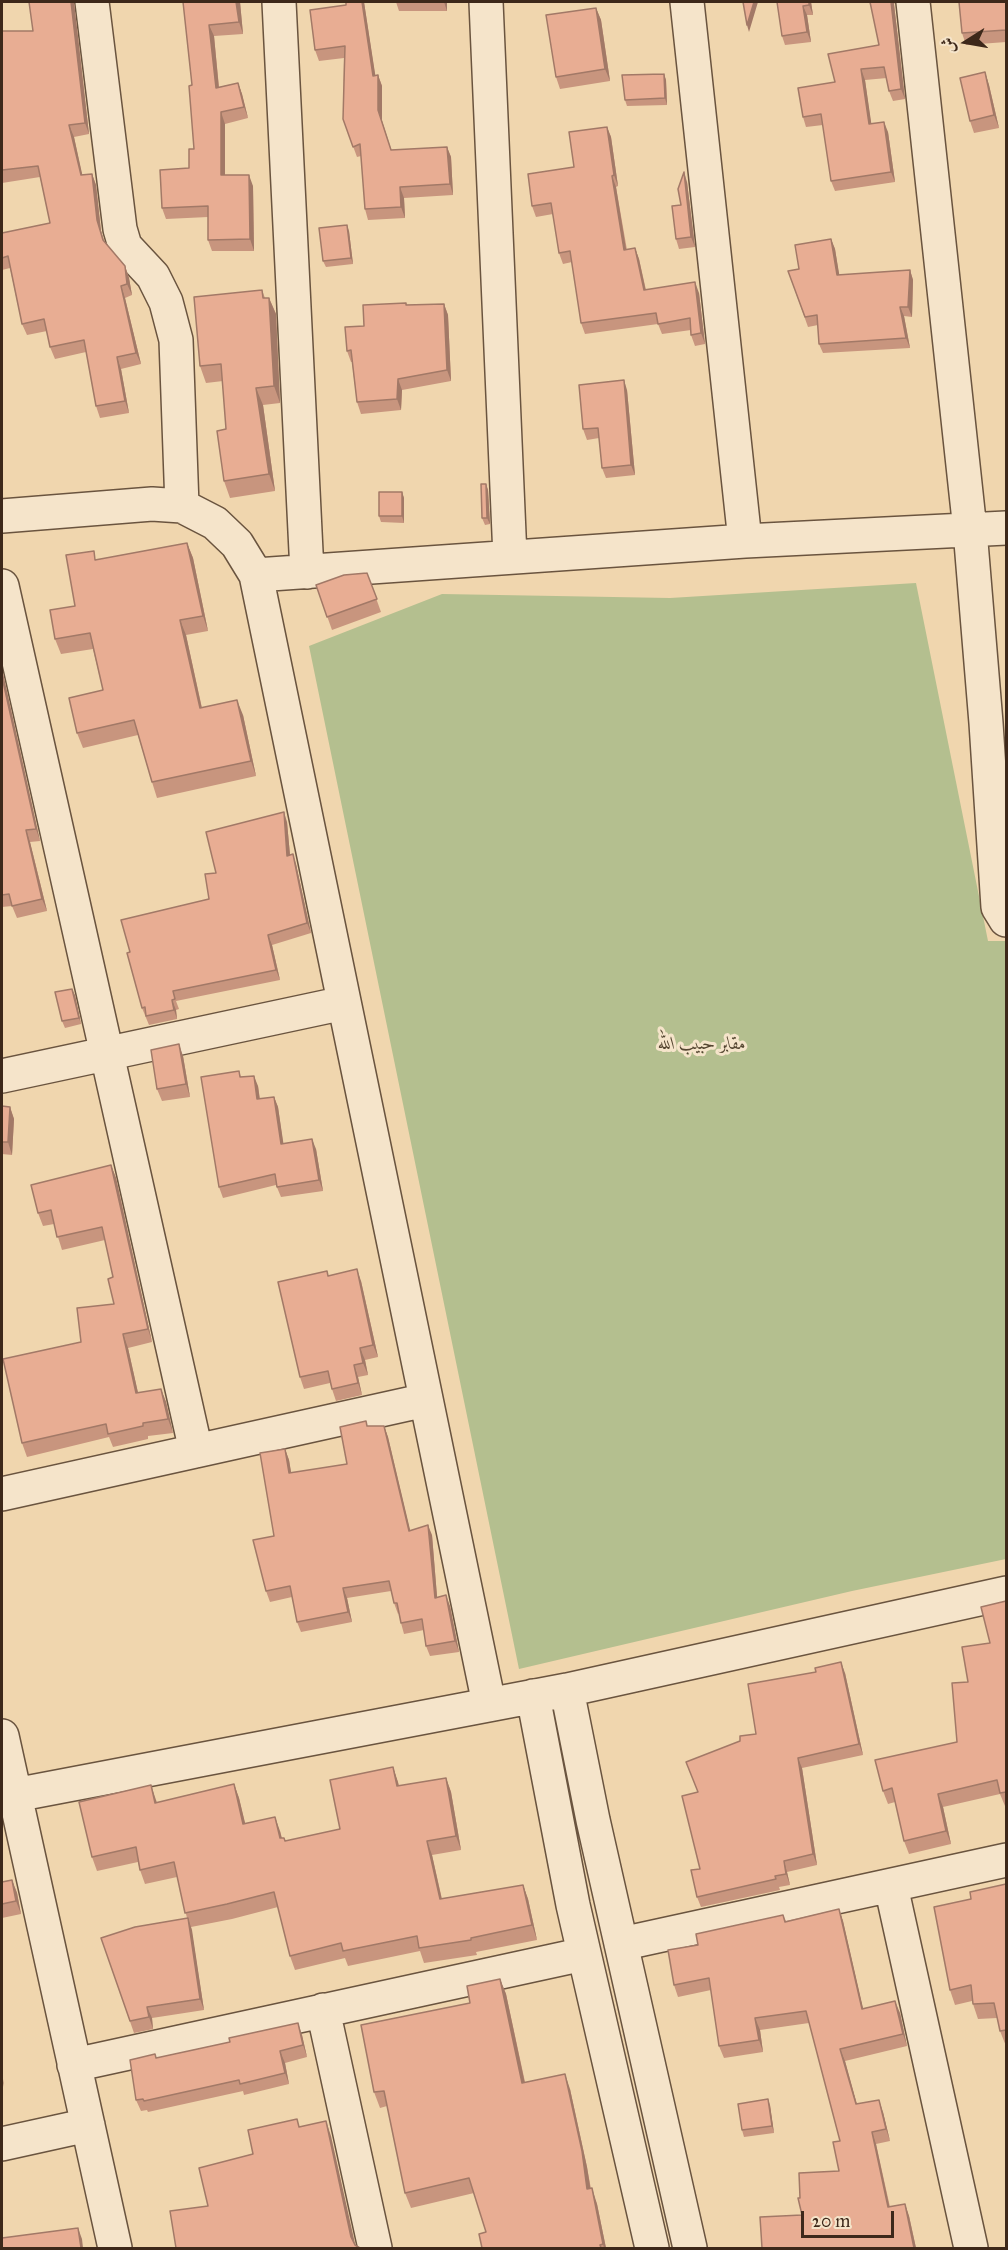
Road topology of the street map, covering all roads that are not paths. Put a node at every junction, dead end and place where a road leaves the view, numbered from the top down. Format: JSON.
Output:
{"nodes":[{"id":1,"x":92,"y":2,"type":"edge"},
{"id":2,"x":279,"y":2,"type":"edge"},
{"id":3,"x":486,"y":2,"type":"edge"},
{"id":4,"x":687,"y":2,"type":"edge"},
{"id":5,"x":913,"y":2,"type":"edge"},
{"id":6,"x":182,"y":506,"type":"junction"},
{"id":7,"x":2,"y":516,"type":"edge"},
{"id":8,"x":1006,"y":528,"type":"edge"},
{"id":9,"x":970,"y":530,"type":"junction"},
{"id":10,"x":745,"y":541,"type":"junction"},
{"id":11,"x":510,"y":557,"type":"junction"},
{"id":12,"x":307,"y":572,"type":"junction"},
{"id":13,"x":256,"y":576,"type":"junction"},
{"id":14,"x":2,"y":586,"type":"edge"},
{"id":15,"x":1006,"y":920,"type":"edge"},
{"id":16,"x":344,"y":1003,"type":"junction"},
{"id":17,"x":106,"y":1054,"type":"junction"},
{"id":18,"x":2,"y":1076,"type":"edge"},
{"id":19,"x":426,"y":1400,"type":"junction"},
{"id":20,"x":196,"y":1450,"type":"junction"},
{"id":21,"x":2,"y":1494,"type":"edge"},
{"id":22,"x":1006,"y":1593,"type":"edge"},
{"id":23,"x":567,"y":1690,"type":"junction"},
{"id":24,"x":532,"y":1696,"type":"junction"},
{"id":25,"x":489,"y":1704,"type":"junction"},
{"id":26,"x":2,"y":1736,"type":"edge"},
{"id":27,"x":15,"y":1796,"type":"junction"},
{"id":28,"x":1006,"y":1860,"type":"edge"},
{"id":29,"x":891,"y":1886,"type":"junction"},
{"id":30,"x":621,"y":1944,"type":"junction"},
{"id":31,"x":584,"y":1954,"type":"junction"},
{"id":32,"x":323,"y":2010,"type":"junction"},
{"id":33,"x":74,"y":2065,"type":"junction"},
{"id":34,"x":88,"y":2125,"type":"junction"},
{"id":35,"x":2,"y":2144,"type":"edge"},
{"id":36,"x":115,"y":2248,"type":"edge"},
{"id":37,"x":375,"y":2248,"type":"edge"},
{"id":38,"x":652,"y":2248,"type":"edge"},
{"id":39,"x":690,"y":2248,"type":"edge"},
{"id":40,"x":971,"y":2248,"type":"edge"}],
"edges":[{"from":1,"to":6,"type":"street"},
{"from":2,"to":12,"type":"street"},
{"from":3,"to":11,"type":"street"},
{"from":4,"to":10,"type":"street"},
{"from":5,"to":9,"type":"street"},
{"from":6,"to":7,"type":"street"},
{"from":6,"to":13,"type":"street"},
{"from":8,"to":9,"type":"street"},
{"from":9,"to":10,"type":"street"},
{"from":9,"to":15,"type":"street"},
{"from":10,"to":11,"type":"street"},
{"from":11,"to":12,"type":"street"},
{"from":12,"to":13,"type":"street"},
{"from":13,"to":16,"type":"street"},
{"from":14,"to":17,"type":"street"},
{"from":16,"to":17,"type":"street"},
{"from":16,"to":19,"type":"street"},
{"from":17,"to":18,"type":"street"},
{"from":17,"to":20,"type":"street"},
{"from":19,"to":20,"type":"street"},
{"from":19,"to":25,"type":"street"},
{"from":20,"to":21,"type":"street"},
{"from":22,"to":23,"type":"street"},
{"from":23,"to":24,"type":"street"},
{"from":23,"to":30,"type":"street"},
{"from":24,"to":25,"type":"street"},
{"from":24,"to":31,"type":"street"},
{"from":25,"to":27,"type":"street"},
{"from":26,"to":27,"type":"street"},
{"from":27,"to":33,"type":"street"},
{"from":28,"to":29,"type":"street"},
{"from":29,"to":30,"type":"street"},
{"from":29,"to":40,"type":"street"},
{"from":30,"to":39,"type":"street"},
{"from":31,"to":32,"type":"street"},
{"from":31,"to":38,"type":"street"},
{"from":32,"to":33,"type":"street"},
{"from":32,"to":37,"type":"street"},
{"from":33,"to":34,"type":"street"},
{"from":34,"to":35,"type":"street"},
{"from":34,"to":36,"type":"street"}]}
